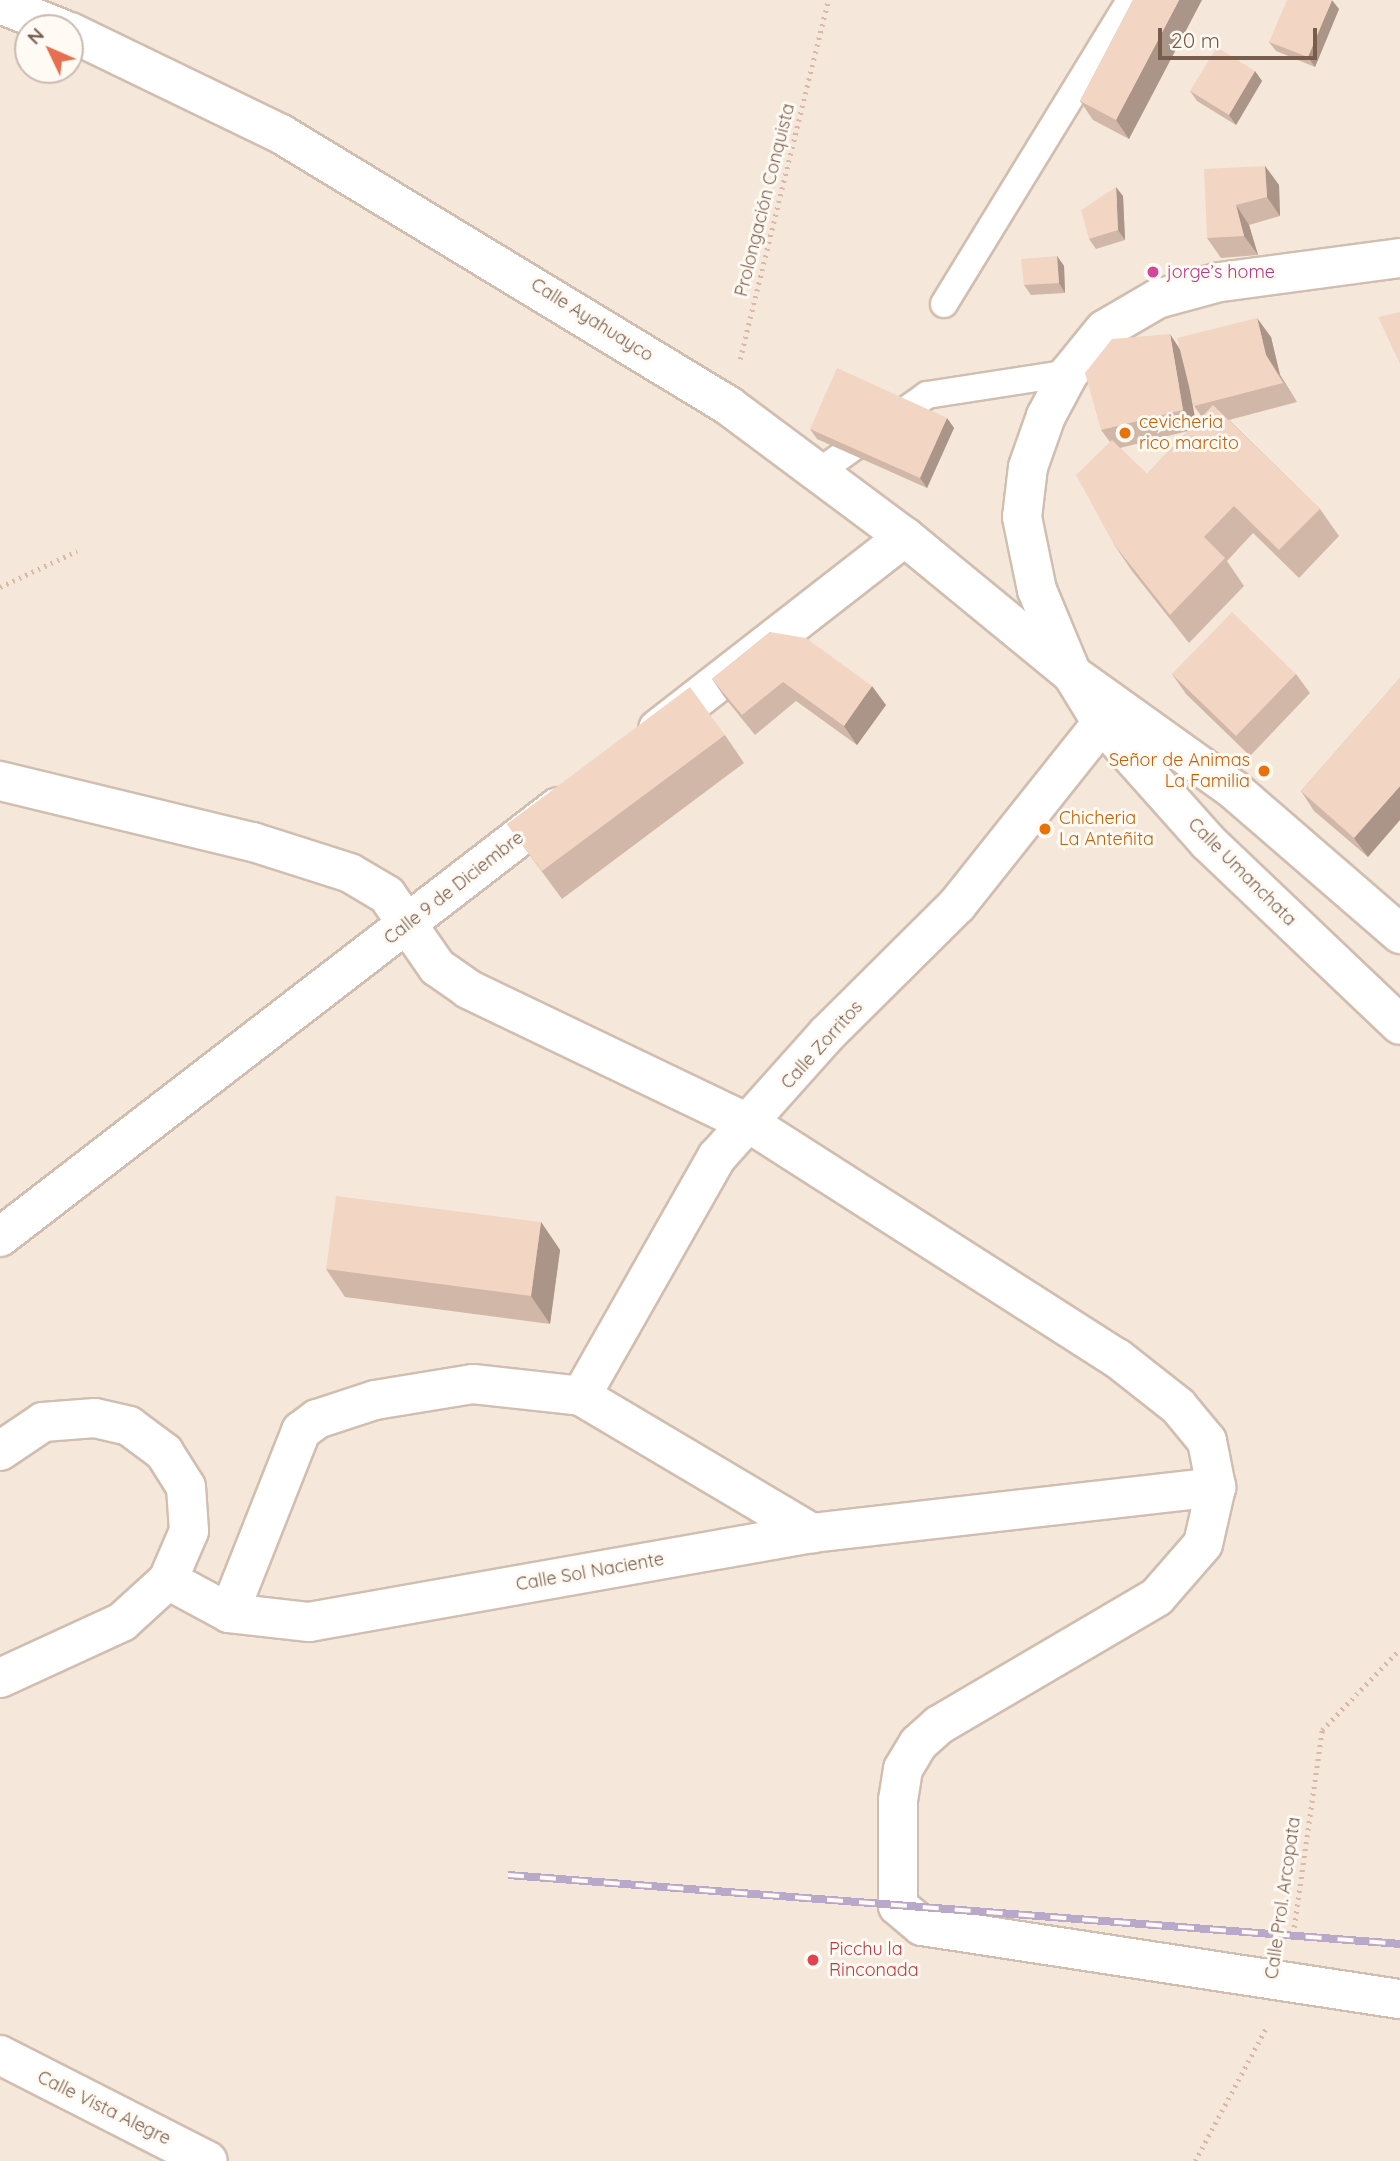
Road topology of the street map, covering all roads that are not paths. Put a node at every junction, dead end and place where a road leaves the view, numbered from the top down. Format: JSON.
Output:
{"nodes":[{"id":1,"x":1129,"y":0,"type":"edge"},
{"id":2,"x":0,"y":4,"type":"edge"},
{"id":3,"x":25,"y":14,"type":"edge"},
{"id":4,"x":84,"y":39,"type":"edge"},
{"id":5,"x":1400,"y":258,"type":"edge"},
{"id":6,"x":944,"y":304,"type":"dead end"},
{"id":7,"x":1069,"y":373,"type":"junction"},
{"id":8,"x":820,"y":471,"type":"junction"},
{"id":9,"x":905,"y":537,"type":"junction"},
{"id":10,"x":1072,"y":674,"type":"junction"},
{"id":11,"x":1102,"y":723,"type":"junction"},
{"id":12,"x":634,"y":749,"type":"edge"},
{"id":13,"x":0,"y":781,"type":"edge"},
{"id":14,"x":590,"y":782,"type":"edge"},
{"id":15,"x":1287,"y":834,"type":"junction"},
{"id":16,"x":1400,"y":898,"type":"edge"},
{"id":17,"x":407,"y":925,"type":"junction"},
{"id":18,"x":1400,"y":934,"type":"edge"},
{"id":19,"x":1400,"y":1025,"type":"edge"},
{"id":20,"x":752,"y":1125,"type":"junction"},
{"id":21,"x":0,"y":1237,"type":"edge"},
{"id":22,"x":581,"y":1396,"type":"junction"},
{"id":23,"x":0,"y":1451,"type":"edge"},
{"id":24,"x":1216,"y":1487,"type":"junction"},
{"id":25,"x":812,"y":1533,"type":"junction"},
{"id":26,"x":168,"y":1580,"type":"junction"},
{"id":27,"x":229,"y":1613,"type":"junction"},
{"id":28,"x":0,"y":1678,"type":"edge"},
{"id":29,"x":1400,"y":1998,"type":"edge"},
{"id":30,"x":0,"y":2054,"type":"edge"},
{"id":31,"x":208,"y":2161,"type":"edge"}],
"edges":[{"from":1,"to":6,"type":"lane"},
{"from":2,"to":3,"type":"street"},
{"from":4,"to":8,"type":"street","name":"Calle Ayahuayco"},
{"from":5,"to":7,"type":"street"},
{"from":7,"to":8,"type":"lane"},
{"from":7,"to":10,"type":"street"},
{"from":8,"to":9,"type":"street","name":"Calle Ayahuayco"},
{"from":9,"to":10,"type":"street","name":"Calle Ayahuayco"},
{"from":9,"to":12,"type":"street"},
{"from":10,"to":11,"type":"street","name":"Calle Umanchata"},
{"from":10,"to":15,"type":"street","name":"Calle Ayahuayco"},
{"from":11,"to":19,"type":"street","name":"Calle Umanchata"},
{"from":11,"to":20,"type":"street","name":"Calle Zorritos"},
{"from":13,"to":17,"type":"street"},
{"from":14,"to":17,"type":"street","name":"Calle 9 de Diciembre"},
{"from":15,"to":16,"type":"street"},
{"from":15,"to":18,"type":"street"},
{"from":17,"to":20,"type":"street"},
{"from":17,"to":21,"type":"street","name":"Calle 9 de Diciembre"},
{"from":20,"to":22,"type":"street","name":"Calle Zorritos"},
{"from":20,"to":24,"type":"street"},
{"from":22,"to":25,"type":"street"},
{"from":22,"to":27,"type":"street"},
{"from":23,"to":26,"type":"street"},
{"from":24,"to":25,"type":"street","name":"Calle Sol Naciente"},
{"from":24,"to":29,"type":"street"},
{"from":25,"to":27,"type":"street","name":"Calle Sol Naciente"},
{"from":26,"to":27,"type":"street","name":"Calle Sol Naciente"},
{"from":26,"to":28,"type":"street"},
{"from":30,"to":31,"type":"street","name":"Calle Vista Alegre"}]}
